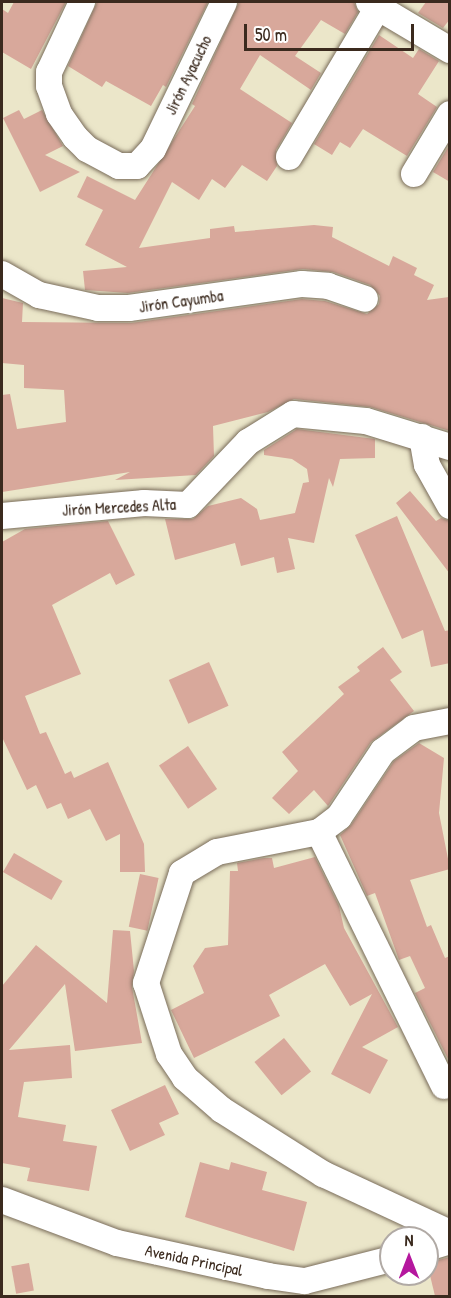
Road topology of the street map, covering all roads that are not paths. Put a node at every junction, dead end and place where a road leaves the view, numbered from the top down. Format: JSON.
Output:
{"nodes":[{"id":1,"x":82,"y":2,"type":"edge"},
{"id":2,"x":224,"y":2,"type":"edge"},
{"id":3,"x":376,"y":3,"type":"edge"},
{"id":4,"x":450,"y":50,"type":"edge"},
{"id":5,"x":450,"y":114,"type":"edge"},
{"id":6,"x":289,"y":157,"type":"dead end"},
{"id":7,"x":414,"y":174,"type":"dead end"},
{"id":8,"x":2,"y":274,"type":"edge"},
{"id":9,"x":365,"y":299,"type":"dead end"},
{"id":10,"x":422,"y":437,"type":"junction"},
{"id":11,"x":450,"y":447,"type":"edge"},
{"id":12,"x":450,"y":506,"type":"edge"},
{"id":13,"x":2,"y":516,"type":"edge"},
{"id":14,"x":450,"y":721,"type":"edge"},
{"id":15,"x":319,"y":832,"type":"junction"},
{"id":16,"x":444,"y":1086,"type":"dead end"},
{"id":17,"x":2,"y":1200,"type":"edge"},
{"id":18,"x":450,"y":1233,"type":"edge"},
{"id":19,"x":379,"y":1262,"type":"edge"}],
"edges":[{"from":1,"to":2,"type":"street","name":"Jirón Ayacucho"},
{"from":3,"to":4,"type":"street"},
{"from":3,"to":6,"type":"street"},
{"from":5,"to":7,"type":"street"},
{"from":8,"to":9,"type":"street","name":"Jirón Cayumba"},
{"from":10,"to":11,"type":"street","name":"Jirón Mercedes Alta"},
{"from":10,"to":12,"type":"street"},
{"from":10,"to":13,"type":"street","name":"Jirón Mercedes Alta"},
{"from":14,"to":15,"type":"street"},
{"from":15,"to":16,"type":"street"},
{"from":15,"to":18,"type":"street"},
{"from":17,"to":19,"type":"street","name":"Avenida Principal"}]}
